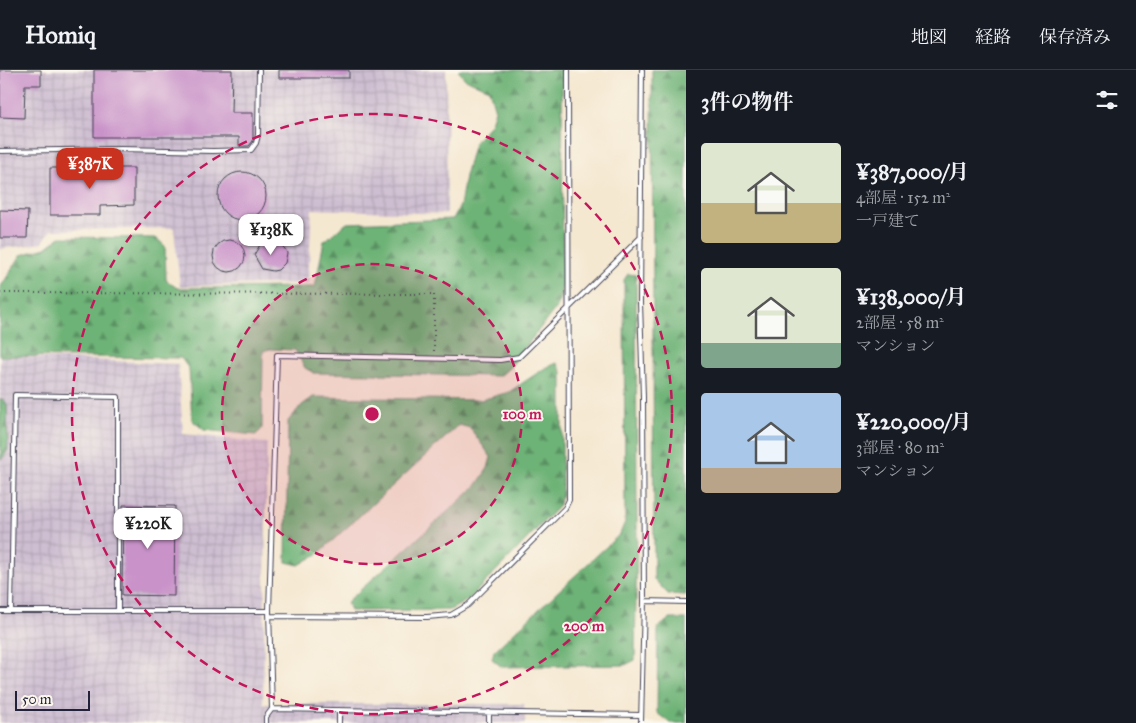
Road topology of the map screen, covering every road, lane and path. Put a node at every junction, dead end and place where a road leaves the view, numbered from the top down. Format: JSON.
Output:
{"nodes":[{"id":1,"x":259,"y":70,"type":"edge"},
{"id":2,"x":568,"y":70,"type":"edge"},
{"id":3,"x":642,"y":70,"type":"edge"},
{"id":4,"x":0,"y":151,"type":"edge"},
{"id":5,"x":641,"y":237,"type":"junction"},
{"id":6,"x":0,"y":293,"type":"edge"},
{"id":7,"x":569,"y":308,"type":"junction"},
{"id":8,"x":434,"y":358,"type":"junction"},
{"id":9,"x":644,"y":601,"type":"junction"},
{"id":10,"x":686,"y":602,"type":"edge"},
{"id":11,"x":0,"y":611,"type":"edge"},
{"id":12,"x":11,"y":611,"type":"junction"},
{"id":13,"x":118,"y":611,"type":"junction"},
{"id":14,"x":269,"y":613,"type":"junction"},
{"id":15,"x":272,"y":708,"type":"junction"},
{"id":16,"x":339,"y":710,"type":"junction"},
{"id":17,"x":489,"y":712,"type":"junction"},
{"id":18,"x":641,"y":715,"type":"junction"},
{"id":19,"x":266,"y":723,"type":"edge"},
{"id":20,"x":339,"y":723,"type":"edge"},
{"id":21,"x":490,"y":723,"type":"edge"},
{"id":22,"x":641,"y":723,"type":"edge"}],
"edges":[{"from":1,"to":4,"type":"lane"},
{"from":2,"to":7,"type":"lane"},
{"from":3,"to":5,"type":"lane"},
{"from":5,"to":7,"type":"lane"},
{"from":5,"to":9,"type":"lane"},
{"from":6,"to":8,"type":"path"},
{"from":7,"to":8,"type":"lane"},
{"from":7,"to":14,"type":"lane"},
{"from":8,"to":14,"type":"lane"},
{"from":9,"to":10,"type":"lane"},
{"from":9,"to":18,"type":"lane"},
{"from":11,"to":12,"type":"lane"},
{"from":12,"to":13,"type":"lane"},
{"from":12,"to":13,"type":"lane"},
{"from":13,"to":14,"type":"lane"},
{"from":14,"to":15,"type":"lane"},
{"from":15,"to":16,"type":"lane"},
{"from":15,"to":19,"type":"lane"},
{"from":16,"to":17,"type":"lane"},
{"from":16,"to":20,"type":"lane"},
{"from":17,"to":18,"type":"lane"},
{"from":17,"to":21,"type":"lane"},
{"from":18,"to":22,"type":"lane"}]}
